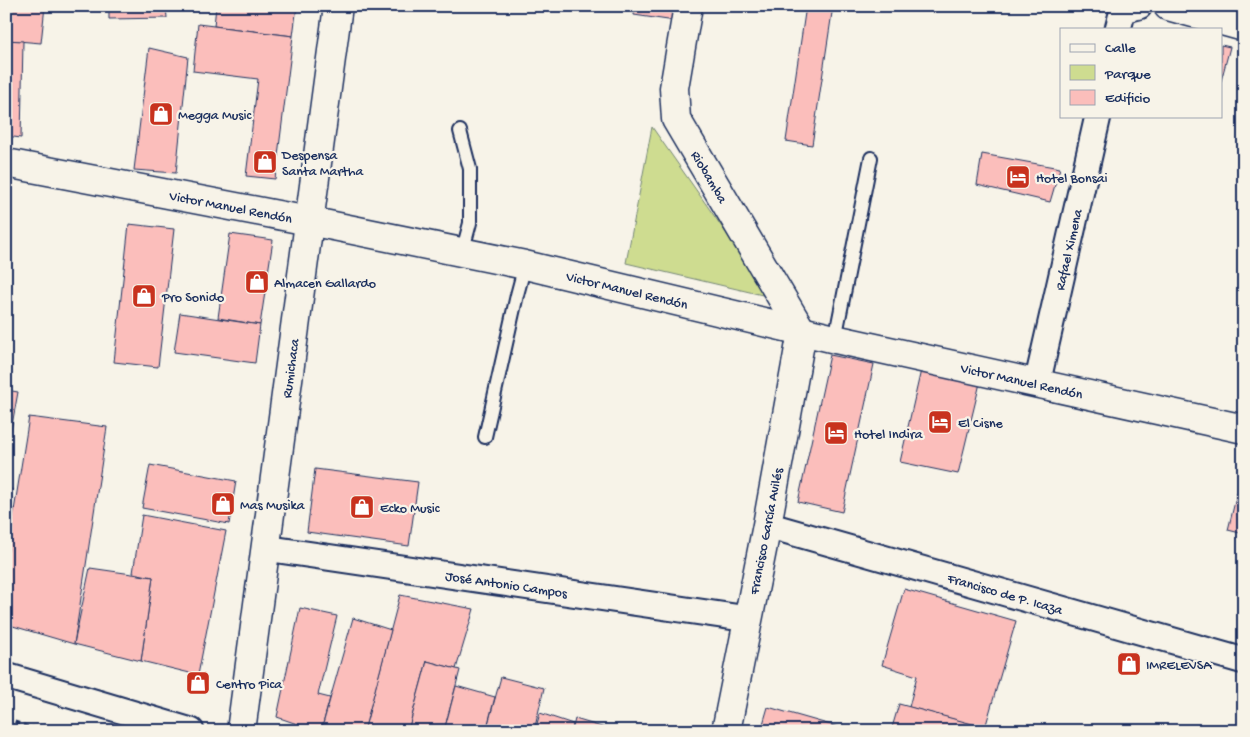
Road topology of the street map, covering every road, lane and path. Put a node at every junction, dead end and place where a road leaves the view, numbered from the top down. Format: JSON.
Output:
{"nodes":[{"id":1,"x":338,"y":6,"type":"edge"},
{"id":2,"x":688,"y":6,"type":"edge"},
{"id":3,"x":1139,"y":6,"type":"edge"},
{"id":4,"x":1168,"y":6,"type":"edge"},
{"id":5,"x":1244,"y":27,"type":"edge"},
{"id":6,"x":1118,"y":28,"type":"edge"},
{"id":7,"x":1098,"y":118,"type":"edge"},
{"id":8,"x":460,"y":131,"type":"dead end"},
{"id":9,"x":871,"y":158,"type":"dead end"},
{"id":10,"x":6,"y":163,"type":"edge"},
{"id":11,"x":309,"y":221,"type":"junction"},
{"id":12,"x":462,"y":253,"type":"junction"},
{"id":13,"x":525,"y":265,"type":"junction"},
{"id":14,"x":802,"y":332,"type":"junction"},
{"id":15,"x":835,"y":339,"type":"junction"},
{"id":16,"x":1036,"y":384,"type":"junction"},
{"id":17,"x":1244,"y":429,"type":"edge"},
{"id":18,"x":486,"y":437,"type":"dead end"},
{"id":19,"x":767,"y":525,"type":"junction"},
{"id":20,"x":265,"y":548,"type":"junction"},
{"id":21,"x":748,"y":619,"type":"junction"},
{"id":22,"x":1244,"y":661,"type":"edge"},
{"id":23,"x":6,"y":676,"type":"edge"},
{"id":24,"x":6,"y":719,"type":"edge"},
{"id":25,"x":41,"y":731,"type":"edge"},
{"id":26,"x":191,"y":731,"type":"edge"},
{"id":27,"x":241,"y":731,"type":"edge"},
{"id":28,"x":726,"y":731,"type":"edge"}],
"edges":[{"from":1,"to":11,"type":"street","name":"Rumichaca"},
{"from":2,"to":14,"type":"street","name":"Riobamba"},
{"from":3,"to":6,"type":"street"},
{"from":4,"to":5,"type":"street"},
{"from":7,"to":16,"type":"street","name":"Rafael Ximena"},
{"from":8,"to":12,"type":"lane"},
{"from":9,"to":15,"type":"lane"},
{"from":10,"to":11,"type":"street","name":"Victor Manuel Rendón"},
{"from":11,"to":12,"type":"street","name":"Victor Manuel Rendón"},
{"from":11,"to":20,"type":"street","name":"Rumichaca"},
{"from":12,"to":13,"type":"street","name":"Victor Manuel Rendón"},
{"from":13,"to":14,"type":"street","name":"Victor Manuel Rendón"},
{"from":13,"to":18,"type":"lane"},
{"from":14,"to":15,"type":"street","name":"Victor Manuel Rendón"},
{"from":14,"to":19,"type":"street","name":"Francisco García Avilés"},
{"from":15,"to":16,"type":"street","name":"Victor Manuel Rendón"},
{"from":16,"to":17,"type":"street","name":"Victor Manuel Rendón"},
{"from":19,"to":21,"type":"street","name":"Francisco García Avilés"},
{"from":19,"to":22,"type":"street","name":"Francisco de P. Icaza"},
{"from":20,"to":21,"type":"street","name":"José Antonio Campos"},
{"from":20,"to":27,"type":"street","name":"Rumichaca"},
{"from":21,"to":28,"type":"street","name":"Francisco García Avilés"},
{"from":23,"to":26,"type":"street"},
{"from":24,"to":25,"type":"path"}]}
